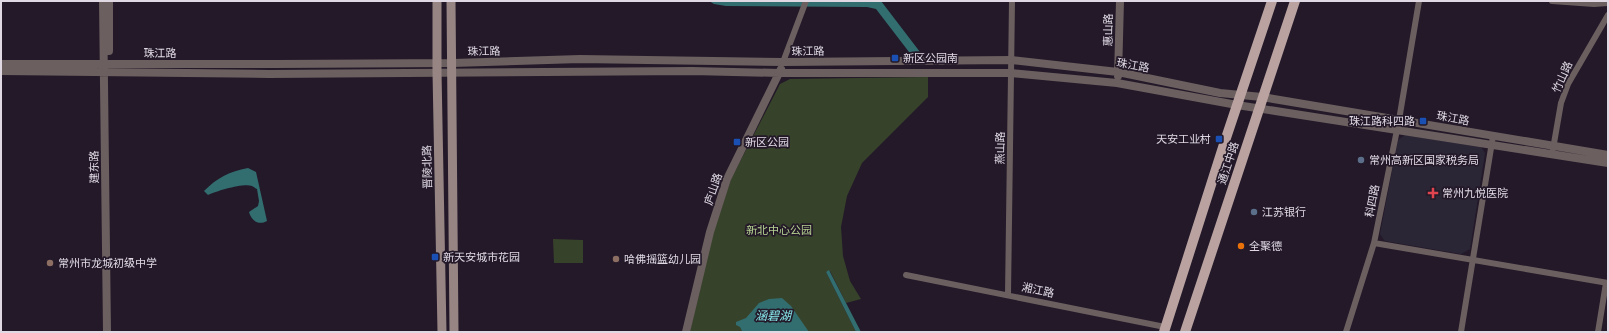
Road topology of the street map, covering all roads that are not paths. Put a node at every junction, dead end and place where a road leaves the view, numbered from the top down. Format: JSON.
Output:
{"nodes":[{"id":1,"x":103,"y":1,"type":"edge"},
{"id":2,"x":109,"y":1,"type":"edge"},
{"id":3,"x":437,"y":1,"type":"edge"},
{"id":4,"x":451,"y":1,"type":"edge"},
{"id":5,"x":806,"y":1,"type":"edge"},
{"id":6,"x":1012,"y":1,"type":"edge"},
{"id":7,"x":1120,"y":1,"type":"edge"},
{"id":8,"x":1272,"y":1,"type":"edge"},
{"id":9,"x":1295,"y":1,"type":"edge"},
{"id":10,"x":1419,"y":1,"type":"edge"},
{"id":11,"x":1552,"y":1,"type":"edge"},
{"id":12,"x":1608,"y":3,"type":"edge"},
{"id":13,"x":1608,"y":15,"type":"edge"},
{"id":14,"x":1011,"y":60,"type":"junction"},
{"id":15,"x":783,"y":62,"type":"junction"},
{"id":16,"x":1,"y":64,"type":"edge"},
{"id":17,"x":437,"y":67,"type":"junction"},
{"id":18,"x":453,"y":67,"type":"junction"},
{"id":19,"x":106,"y":68,"type":"junction"},
{"id":20,"x":1,"y":71,"type":"edge"},
{"id":21,"x":1118,"y":72,"type":"junction"},
{"id":22,"x":779,"y":73,"type":"junction"},
{"id":23,"x":1011,"y":73,"type":"junction"},
{"id":24,"x":1117,"y":83,"type":"junction"},
{"id":25,"x":1242,"y":94,"type":"junction"},
{"id":26,"x":1262,"y":97,"type":"junction"},
{"id":27,"x":1237,"y":104,"type":"junction"},
{"id":28,"x":1259,"y":107,"type":"junction"},
{"id":29,"x":1399,"y":120,"type":"junction"},
{"id":30,"x":1396,"y":130,"type":"junction"},
{"id":31,"x":1493,"y":136,"type":"junction"},
{"id":32,"x":1492,"y":145,"type":"junction"},
{"id":33,"x":1553,"y":150,"type":"junction"},
{"id":34,"x":1608,"y":155,"type":"edge"},
{"id":35,"x":1608,"y":163,"type":"edge"},
{"id":36,"x":1374,"y":243,"type":"junction"},
{"id":37,"x":1473,"y":260,"type":"junction"},
{"id":38,"x":906,"y":275,"type":"dead end"},
{"id":39,"x":1607,"y":283,"type":"edge"},
{"id":40,"x":1008,"y":295,"type":"junction"},
{"id":41,"x":1165,"y":329,"type":"edge"},
{"id":42,"x":107,"y":332,"type":"edge"},
{"id":43,"x":112,"y":332,"type":"edge"},
{"id":44,"x":442,"y":332,"type":"edge"},
{"id":45,"x":454,"y":332,"type":"edge"},
{"id":46,"x":686,"y":332,"type":"edge"},
{"id":47,"x":1185,"y":332,"type":"edge"},
{"id":48,"x":1346,"y":332,"type":"edge"},
{"id":49,"x":1461,"y":332,"type":"edge"},
{"id":50,"x":1598,"y":332,"type":"edge"}],
"edges":[{"from":1,"to":19,"type":"street","name":"建东路"},
{"from":2,"to":19,"type":"street","name":"建东路"},
{"from":3,"to":17,"type":"main road","name":"晋陵北路"},
{"from":4,"to":18,"type":"main road"},
{"from":5,"to":15,"type":"street"},
{"from":6,"to":14,"type":"street","name":"燕山路"},
{"from":7,"to":21,"type":"street","name":"惠山路"},
{"from":8,"to":25,"type":"main road","name":"通江中路"},
{"from":9,"to":26,"type":"main road","name":"通江中路"},
{"from":10,"to":29,"type":"street","name":"科四路"},
{"from":11,"to":12,"type":"street"},
{"from":13,"to":33,"type":"street","name":"竹山路"},
{"from":14,"to":15,"type":"street","name":"珠江路"},
{"from":14,"to":21,"type":"street","name":"珠江路"},
{"from":14,"to":23,"type":"street","name":"燕山路"},
{"from":15,"to":18,"type":"street","name":"珠江路"},
{"from":15,"to":22,"type":"street","name":"庐山路"},
{"from":16,"to":19,"type":"street","name":"珠江路"},
{"from":17,"to":18,"type":"street","name":"珠江路"},
{"from":17,"to":19,"type":"street","name":"珠江路"},
{"from":17,"to":44,"type":"main road","name":"晋陵北路"},
{"from":18,"to":22,"type":"street","name":"珠江路"},
{"from":18,"to":45,"type":"main road"},
{"from":19,"to":20,"type":"street","name":"珠江路"},
{"from":19,"to":42,"type":"street","name":"建东路"},
{"from":19,"to":43,"type":"street","name":"建东路"},
{"from":21,"to":24,"type":"street","name":"惠山路"},
{"from":21,"to":25,"type":"street","name":"珠江路"},
{"from":22,"to":23,"type":"street","name":"珠江路"},
{"from":22,"to":46,"type":"street","name":"庐山路"},
{"from":23,"to":24,"type":"street","name":"珠江路"},
{"from":23,"to":40,"type":"street","name":"燕山路"},
{"from":24,"to":27,"type":"street","name":"珠江路"},
{"from":25,"to":26,"type":"street","name":"珠江路"},
{"from":25,"to":27,"type":"main road","name":"通江中路"},
{"from":26,"to":28,"type":"main road","name":"通江中路"},
{"from":26,"to":29,"type":"street","name":"珠江路"},
{"from":27,"to":28,"type":"street","name":"珠江路"},
{"from":27,"to":41,"type":"main road","name":"通江中路"},
{"from":28,"to":30,"type":"street","name":"珠江路"},
{"from":28,"to":47,"type":"main road","name":"通江中路"},
{"from":29,"to":30,"type":"street","name":"科四路"},
{"from":29,"to":31,"type":"street","name":"珠江路"},
{"from":30,"to":32,"type":"street","name":"珠江路"},
{"from":30,"to":36,"type":"street","name":"科四路"},
{"from":31,"to":32,"type":"street"},
{"from":31,"to":33,"type":"street","name":"珠江路"},
{"from":32,"to":33,"type":"street","name":"珠江路"},
{"from":32,"to":37,"type":"street"},
{"from":33,"to":34,"type":"street","name":"珠江路"},
{"from":33,"to":35,"type":"street","name":"珠江路"},
{"from":36,"to":37,"type":"street"},
{"from":36,"to":48,"type":"street","name":"科四路"},
{"from":37,"to":39,"type":"street"},
{"from":37,"to":49,"type":"street"},
{"from":38,"to":40,"type":"street","name":"湘江路"},
{"from":39,"to":50,"type":"street"},
{"from":40,"to":41,"type":"street","name":"湘江路"}]}
